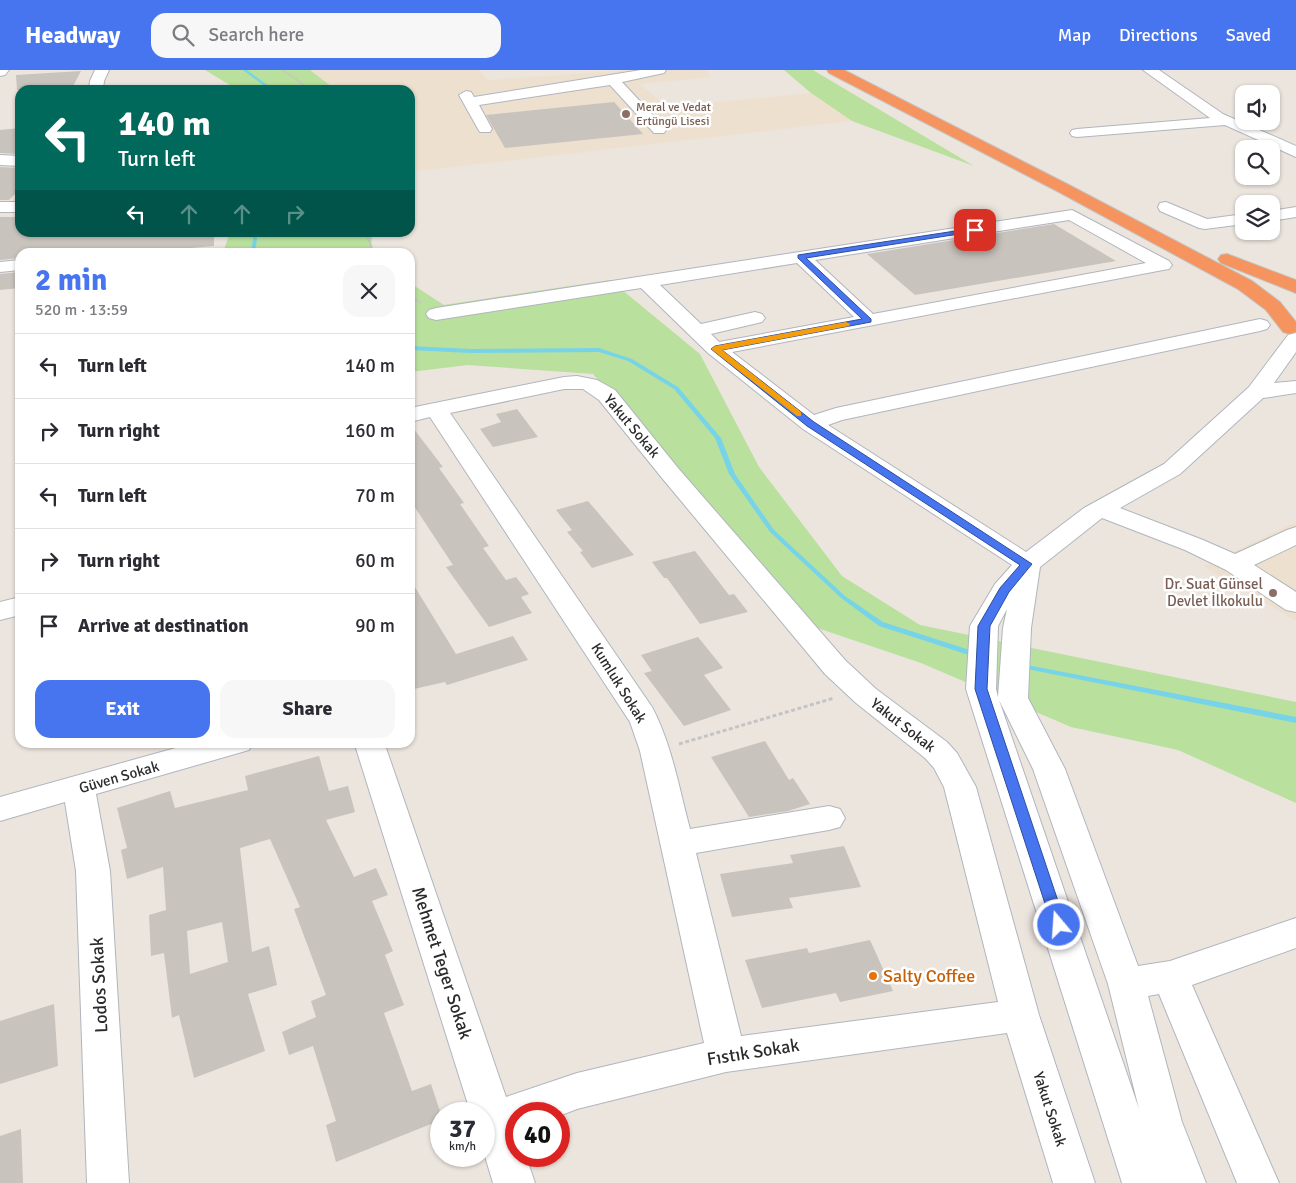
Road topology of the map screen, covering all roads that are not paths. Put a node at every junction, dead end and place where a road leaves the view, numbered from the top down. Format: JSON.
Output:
{"nodes":[{"id":1,"x":102,"y":70,"type":"edge"},
{"id":2,"x":659,"y":70,"type":"edge"},
{"id":3,"x":834,"y":70,"type":"edge"},
{"id":4,"x":853,"y":70,"type":"edge"},
{"id":5,"x":1150,"y":70,"type":"edge"},
{"id":6,"x":613,"y":80,"type":"junction"},
{"id":7,"x":97,"y":85,"type":"edge"},
{"id":8,"x":1225,"y":121,"type":"junction"},
{"id":9,"x":485,"y":129,"type":"dead end"},
{"id":10,"x":658,"y":130,"type":"dead end"},
{"id":11,"x":1077,"y":133,"type":"dead end"},
{"id":12,"x":1296,"y":152,"type":"edge"},
{"id":13,"x":0,"y":160,"type":"edge"},
{"id":14,"x":15,"y":161,"type":"edge"},
{"id":15,"x":0,"y":207,"type":"edge"},
{"id":16,"x":15,"y":207,"type":"edge"},
{"id":17,"x":1166,"y":207,"type":"dead end"},
{"id":18,"x":1296,"y":212,"type":"edge"},
{"id":19,"x":1280,"y":215,"type":"edge"},
{"id":20,"x":1235,"y":220,"type":"edge"},
{"id":21,"x":801,"y":257,"type":"junction"},
{"id":22,"x":15,"y":266,"type":"edge"},
{"id":23,"x":0,"y":267,"type":"edge"},
{"id":24,"x":645,"y":281,"type":"junction"},
{"id":25,"x":1296,"y":287,"type":"edge"},
{"id":26,"x":436,"y":314,"type":"dead end"},
{"id":27,"x":755,"y":318,"type":"dead end"},
{"id":28,"x":868,"y":320,"type":"junction"},
{"id":29,"x":1260,"y":325,"type":"dead end"},
{"id":30,"x":1294,"y":330,"type":"edge"},
{"id":31,"x":696,"y":331,"type":"junction"},
{"id":32,"x":715,"y":349,"type":"junction"},
{"id":33,"x":1296,"y":387,"type":"edge"},
{"id":34,"x":1257,"y":392,"type":"junction"},
{"id":35,"x":423,"y":412,"type":"edge"},
{"id":36,"x":811,"y":424,"type":"junction"},
{"id":37,"x":1100,"y":509,"type":"junction"},
{"id":38,"x":1296,"y":535,"type":"edge"},
{"id":39,"x":1027,"y":564,"type":"junction"},
{"id":40,"x":1235,"y":564,"type":"junction"},
{"id":41,"x":1296,"y":604,"type":"edge"},
{"id":42,"x":15,"y":607,"type":"edge"},
{"id":43,"x":0,"y":611,"type":"edge"},
{"id":44,"x":997,"y":694,"type":"junction"},
{"id":45,"x":217,"y":748,"type":"edge"},
{"id":46,"x":371,"y":748,"type":"edge"},
{"id":47,"x":79,"y":788,"type":"junction"},
{"id":48,"x":0,"y":809,"type":"edge"},
{"id":49,"x":829,"y":818,"type":"dead end"},
{"id":50,"x":676,"y":844,"type":"junction"},
{"id":51,"x":1296,"y":933,"type":"edge"},
{"id":52,"x":1170,"y":977,"type":"junction"},
{"id":53,"x":1126,"y":984,"type":"junction"},
{"id":54,"x":1020,"y":1015,"type":"junction"},
{"id":55,"x":726,"y":1054,"type":"junction"},
{"id":56,"x":488,"y":1102,"type":"edge"},
{"id":57,"x":495,"y":1120,"type":"edge"},
{"id":58,"x":495,"y":1123,"type":"edge"},
{"id":59,"x":108,"y":1183,"type":"edge"},
{"id":60,"x":514,"y":1183,"type":"edge"},
{"id":61,"x":1074,"y":1183,"type":"edge"},
{"id":62,"x":1143,"y":1183,"type":"edge"},
{"id":63,"x":1184,"y":1183,"type":"edge"},
{"id":64,"x":1258,"y":1183,"type":"edge"}],
"edges":[{"from":1,"to":7,"type":"street"},
{"from":2,"to":6,"type":"street"},
{"from":3,"to":30,"type":"highway"},
{"from":4,"to":25,"type":"highway"},
{"from":5,"to":8,"type":"street"},
{"from":6,"to":9,"type":"street"},
{"from":6,"to":10,"type":"street"},
{"from":8,"to":11,"type":"street"},
{"from":8,"to":12,"type":"street"},
{"from":13,"to":14,"type":"street"},
{"from":15,"to":16,"type":"street"},
{"from":17,"to":20,"type":"street"},
{"from":18,"to":19,"type":"street"},
{"from":21,"to":24,"type":"street"},
{"from":21,"to":28,"type":"street"},
{"from":21,"to":28,"type":"street"},
{"from":22,"to":23,"type":"street"},
{"from":24,"to":26,"type":"street"},
{"from":24,"to":31,"type":"street"},
{"from":27,"to":31,"type":"street"},
{"from":28,"to":32,"type":"street"},
{"from":29,"to":36,"type":"street"},
{"from":30,"to":34,"type":"street"},
{"from":31,"to":32,"type":"street"},
{"from":32,"to":36,"type":"street"},
{"from":33,"to":34,"type":"street"},
{"from":34,"to":37,"type":"street"},
{"from":35,"to":50,"type":"street","name":"Kumluk Sokak"},
{"from":35,"to":54,"type":"street","name":"Yakut Sokak"},
{"from":36,"to":39,"type":"street"},
{"from":37,"to":39,"type":"street"},
{"from":37,"to":40,"type":"street"},
{"from":38,"to":40,"type":"street"},
{"from":39,"to":44,"type":"street"},
{"from":39,"to":44,"type":"street"},
{"from":40,"to":41,"type":"street"},
{"from":42,"to":43,"type":"street"},
{"from":44,"to":53,"type":"street"},
{"from":44,"to":62,"type":"street"},
{"from":45,"to":47,"type":"street","name":"Güven Sokak"},
{"from":46,"to":56,"type":"street","name":"Mehmet Teger Sokak"},
{"from":47,"to":48,"type":"street","name":"Güven Sokak"},
{"from":47,"to":59,"type":"street","name":"Lodos Sokak"},
{"from":49,"to":50,"type":"street"},
{"from":50,"to":55,"type":"street","name":"Kumluk Sokak"},
{"from":51,"to":52,"type":"street"},
{"from":52,"to":53,"type":"street"},
{"from":52,"to":64,"type":"street"},
{"from":53,"to":63,"type":"street"},
{"from":54,"to":55,"type":"street","name":"Fıstık Sokak"},
{"from":54,"to":61,"type":"street","name":"Yakut Sokak"},
{"from":55,"to":57,"type":"street","name":"Fıstık Sokak"},
{"from":58,"to":60,"type":"street","name":"Mehmet Teger Sokak"}]}
